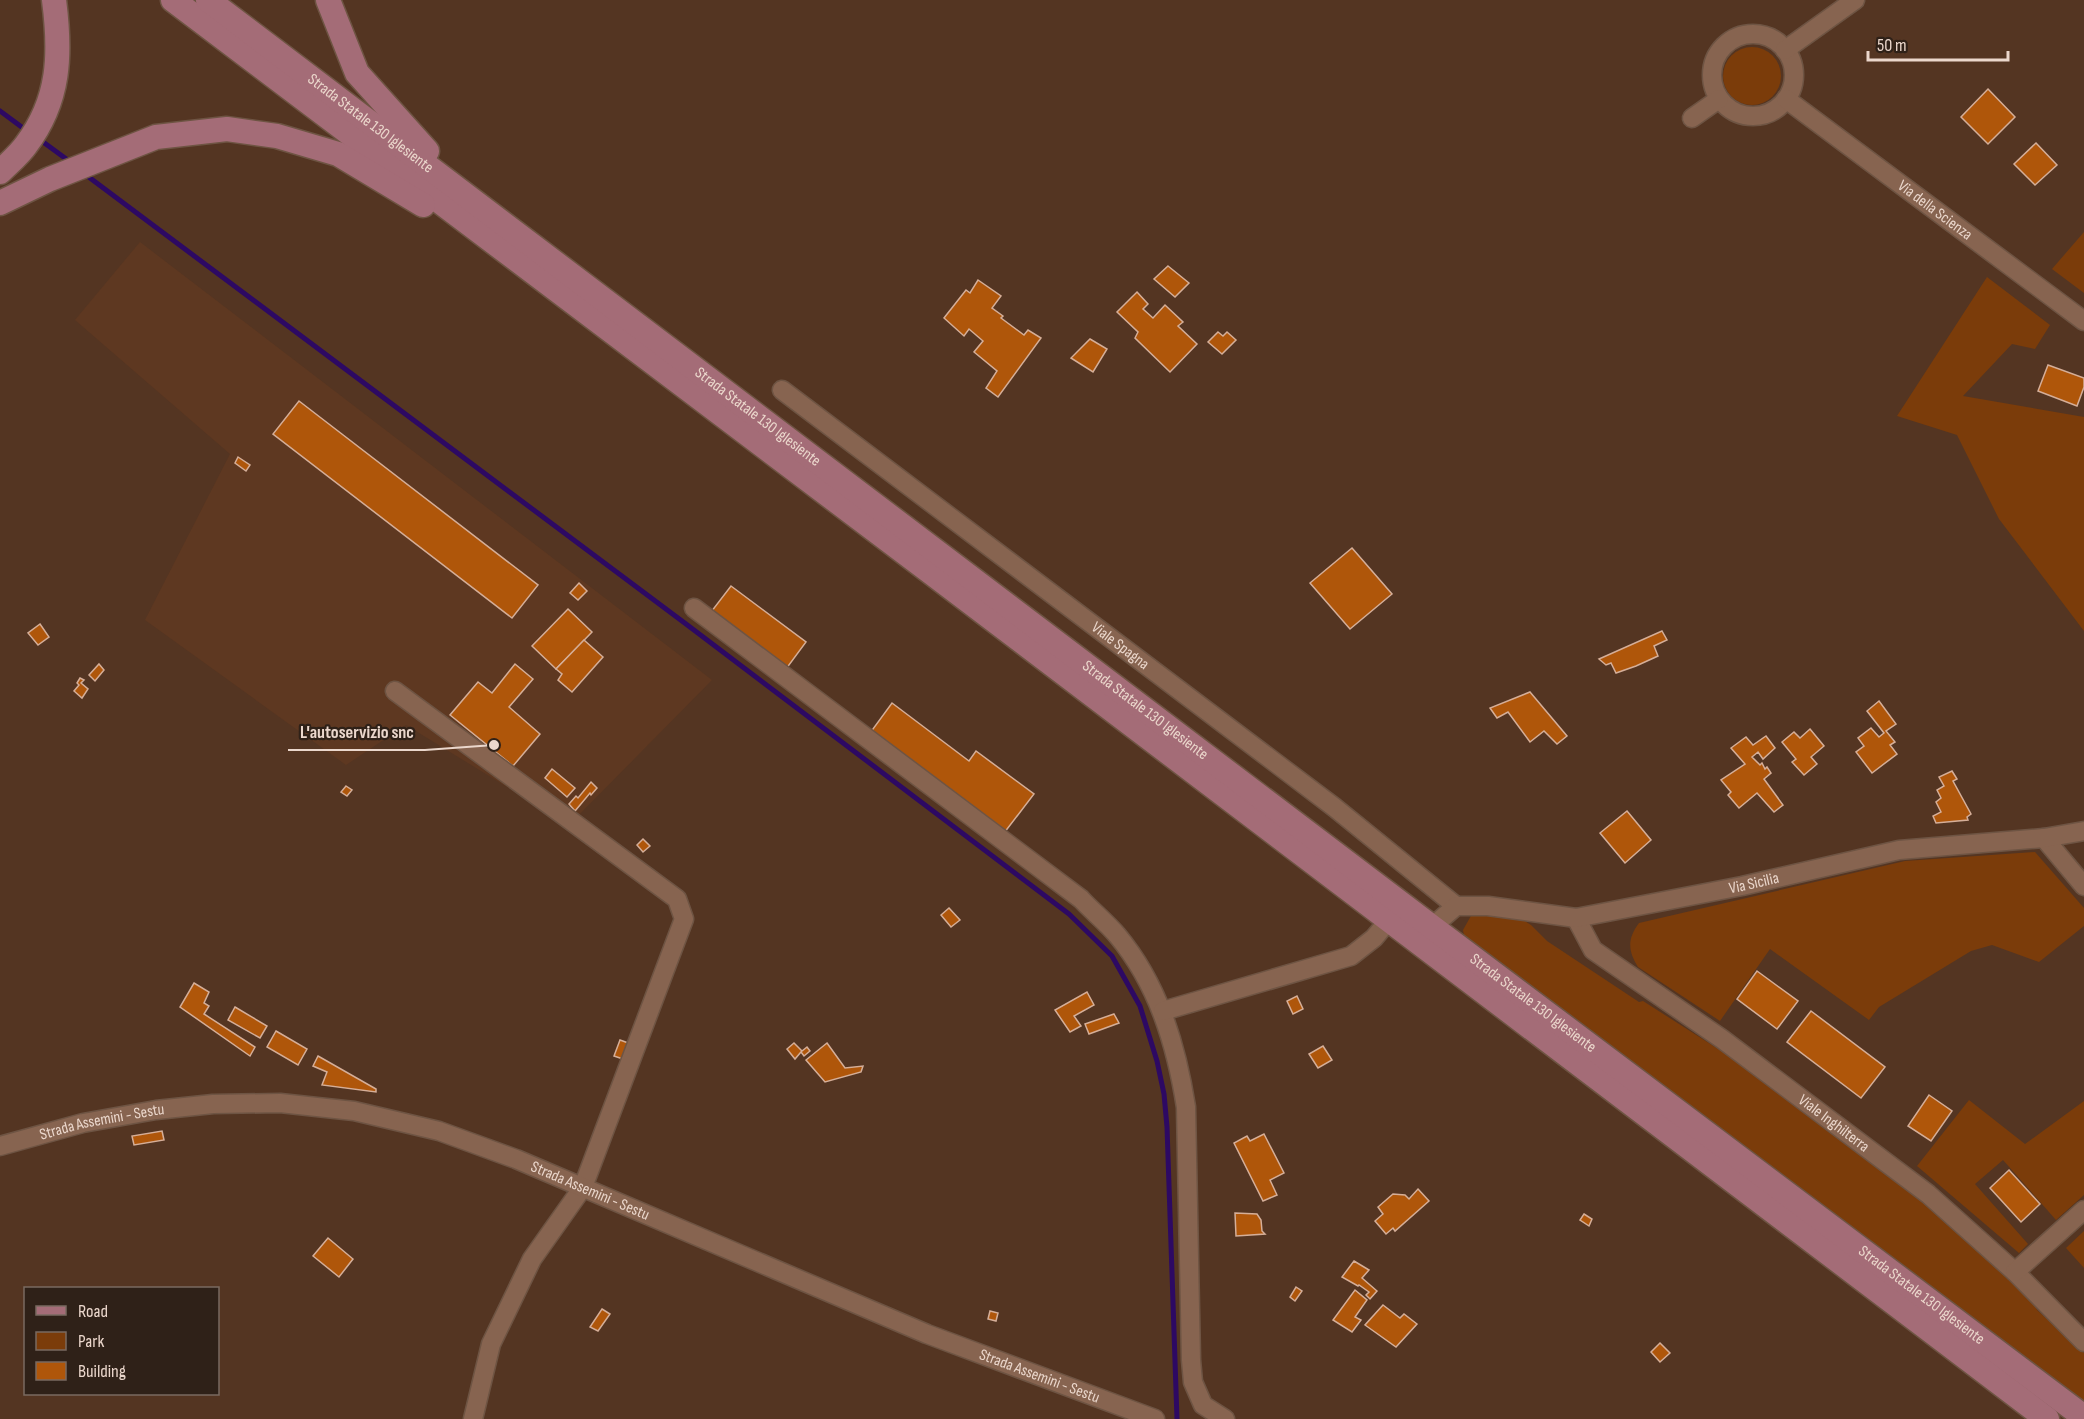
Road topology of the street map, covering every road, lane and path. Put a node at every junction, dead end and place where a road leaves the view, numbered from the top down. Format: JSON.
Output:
{"nodes":[{"id":1,"x":54,"y":0,"type":"edge"},
{"id":2,"x":173,"y":0,"type":"edge"},
{"id":3,"x":208,"y":0,"type":"edge"},
{"id":4,"x":328,"y":0,"type":"edge"},
{"id":5,"x":1855,"y":0,"type":"edge"},
{"id":6,"x":1785,"y":50,"type":"junction"},
{"id":7,"x":1719,"y":99,"type":"junction"},
{"id":8,"x":1786,"y":99,"type":"junction"},
{"id":9,"x":1692,"y":118,"type":"dead end"},
{"id":10,"x":0,"y":172,"type":"edge"},
{"id":11,"x":462,"y":191,"type":"junction"},
{"id":12,"x":0,"y":203,"type":"edge"},
{"id":13,"x":482,"y":233,"type":"junction"},
{"id":14,"x":2084,"y":321,"type":"edge"},
{"id":15,"x":782,"y":390,"type":"dead end"},
{"id":16,"x":694,"y":608,"type":"dead end"},
{"id":17,"x":395,"y":691,"type":"dead end"},
{"id":18,"x":2084,"y":831,"type":"edge"},
{"id":19,"x":2044,"y":838,"type":"junction"},
{"id":20,"x":2084,"y":886,"type":"edge"},
{"id":21,"x":1456,"y":906,"type":"junction"},
{"id":22,"x":1576,"y":918,"type":"junction"},
{"id":23,"x":1389,"y":920,"type":"junction"},
{"id":24,"x":1432,"y":927,"type":"junction"},
{"id":25,"x":1163,"y":1011,"type":"junction"},
{"id":26,"x":2,"y":1140,"type":"edge"},
{"id":27,"x":583,"y":1187,"type":"junction"},
{"id":28,"x":2084,"y":1210,"type":"edge"},
{"id":29,"x":2015,"y":1272,"type":"junction"},
{"id":30,"x":2084,"y":1342,"type":"edge"},
{"id":31,"x":2084,"y":1417,"type":"edge"},
{"id":32,"x":473,"y":1419,"type":"edge"},
{"id":33,"x":1155,"y":1419,"type":"edge"},
{"id":34,"x":1225,"y":1419,"type":"edge"},
{"id":35,"x":2047,"y":1419,"type":"edge"}],
"edges":[{"from":1,"to":10,"type":"main road"},
{"from":2,"to":13,"type":"main road","name":"Strada Statale 130 Iglesiente"},
{"from":3,"to":11,"type":"main road","name":"Strada Statale 130 Iglesiente"},
{"from":4,"to":11,"type":"main road"},
{"from":5,"to":6,"type":"street"},
{"from":6,"to":7,"type":"street"},
{"from":6,"to":8,"type":"street"},
{"from":7,"to":8,"type":"street"},
{"from":7,"to":9,"type":"street"},
{"from":8,"to":14,"type":"street","name":"Via della Scienza"},
{"from":11,"to":24,"type":"main road","name":"Strada Statale 130 Iglesiente"},
{"from":12,"to":13,"type":"main road"},
{"from":13,"to":23,"type":"main road","name":"Strada Statale 130 Iglesiente"},
{"from":15,"to":21,"type":"street","name":"Viale Spagna"},
{"from":16,"to":25,"type":"street"},
{"from":17,"to":27,"type":"street"},
{"from":18,"to":19,"type":"street","name":"Via Sicilia"},
{"from":19,"to":20,"type":"street"},
{"from":19,"to":22,"type":"street","name":"Via Sicilia"},
{"from":21,"to":22,"type":"street","name":"Via Sicilia"},
{"from":21,"to":24,"type":"street"},
{"from":22,"to":29,"type":"street","name":"Viale Inghilterra"},
{"from":23,"to":25,"type":"street"},
{"from":23,"to":35,"type":"main road","name":"Strada Statale 130 Iglesiente"},
{"from":24,"to":31,"type":"main road","name":"Strada Statale 130 Iglesiente"},
{"from":25,"to":34,"type":"street"},
{"from":26,"to":27,"type":"street","name":"Strada Assemini - Sestu"},
{"from":27,"to":32,"type":"street"},
{"from":27,"to":33,"type":"street","name":"Strada Assemini - Sestu"},
{"from":28,"to":29,"type":"street"},
{"from":29,"to":30,"type":"street","name":"Viale Inghilterra"}]}
